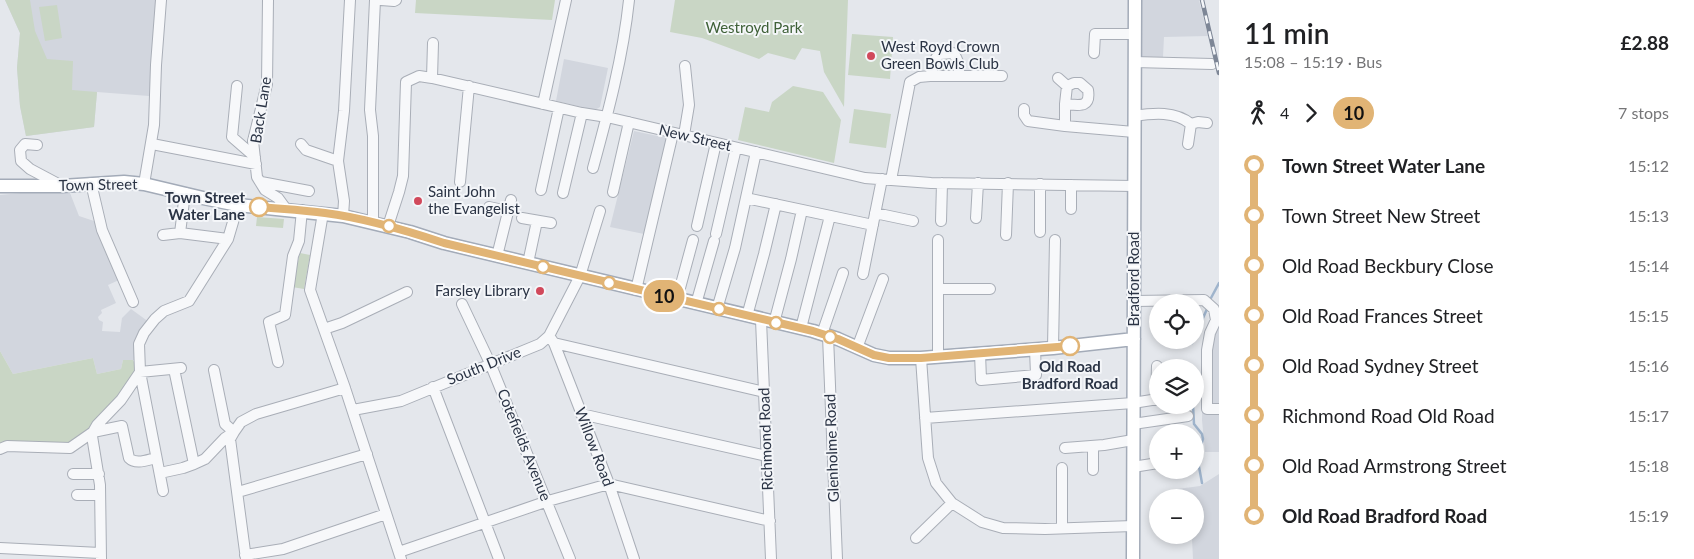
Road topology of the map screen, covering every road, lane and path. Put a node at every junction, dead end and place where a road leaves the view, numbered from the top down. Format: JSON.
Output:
{"nodes":[{"id":1,"x":161,"y":0,"type":"edge"},
{"id":2,"x":268,"y":0,"type":"edge"},
{"id":3,"x":375,"y":0,"type":"edge"},
{"id":4,"x":381,"y":0,"type":"edge"},
{"id":5,"x":396,"y":0,"type":"edge"},
{"id":6,"x":566,"y":0,"type":"edge"},
{"id":7,"x":629,"y":0,"type":"edge"},
{"id":8,"x":1135,"y":0,"type":"edge"},
{"id":9,"x":352,"y":2,"type":"edge"},
{"id":10,"x":1135,"y":34,"type":"junction"},
{"id":11,"x":433,"y":43,"type":"dead end"},
{"id":12,"x":1094,"y":53,"type":"dead end"},
{"id":13,"x":1134,"y":62,"type":"junction"},
{"id":14,"x":1212,"y":64,"type":"dead end"},
{"id":15,"x":685,"y":66,"type":"dead end"},
{"id":16,"x":930,"y":76,"type":"junction"},
{"id":17,"x":959,"y":76,"type":"junction"},
{"id":18,"x":1002,"y":76,"type":"dead end"},
{"id":19,"x":432,"y":78,"type":"junction"},
{"id":20,"x":1058,"y":78,"type":"dead end"},
{"id":21,"x":237,"y":86,"type":"dead end"},
{"id":22,"x":468,"y":86,"type":"junction"},
{"id":23,"x":1067,"y":86,"type":"junction"},
{"id":24,"x":543,"y":104,"type":"junction"},
{"id":25,"x":1065,"y":104,"type":"junction"},
{"id":26,"x":559,"y":108,"type":"junction"},
{"id":27,"x":1024,"y":109,"type":"dead end"},
{"id":28,"x":582,"y":113,"type":"junction"},
{"id":29,"x":1134,"y":116,"type":"junction"},
{"id":30,"x":607,"y":117,"type":"junction"},
{"id":31,"x":629,"y":122,"type":"junction"},
{"id":32,"x":1207,"y":123,"type":"dead end"},
{"id":33,"x":1191,"y":124,"type":"junction"},
{"id":34,"x":1065,"y":126,"type":"junction"},
{"id":35,"x":1134,"y":132,"type":"junction"},
{"id":36,"x":678,"y":134,"type":"junction"},
{"id":37,"x":716,"y":143,"type":"junction"},
{"id":38,"x":152,"y":144,"type":"junction"},
{"id":39,"x":301,"y":144,"type":"dead end"},
{"id":40,"x":1188,"y":144,"type":"dead end"},
{"id":41,"x":37,"y":145,"type":"dead end"},
{"id":42,"x":736,"y":148,"type":"junction"},
{"id":43,"x":756,"y":152,"type":"junction"},
{"id":44,"x":256,"y":160,"type":"junction"},
{"id":45,"x":338,"y":161,"type":"junction"},
{"id":46,"x":593,"y":168,"type":"dead end"},
{"id":47,"x":887,"y":180,"type":"junction"},
{"id":48,"x":261,"y":182,"type":"junction"},
{"id":49,"x":460,"y":182,"type":"dead end"},
{"id":50,"x":91,"y":183,"type":"junction"},
{"id":51,"x":942,"y":183,"type":"junction"},
{"id":52,"x":978,"y":183,"type":"junction"},
{"id":53,"x":1008,"y":183,"type":"junction"},
{"id":54,"x":144,"y":184,"type":"junction"},
{"id":55,"x":1040,"y":184,"type":"junction"},
{"id":56,"x":1071,"y":185,"type":"junction"},
{"id":57,"x":0,"y":186,"type":"edge"},
{"id":58,"x":62,"y":186,"type":"junction"},
{"id":59,"x":1134,"y":186,"type":"junction"},
{"id":60,"x":307,"y":188,"type":"dead end"},
{"id":61,"x":541,"y":190,"type":"dead end"},
{"id":62,"x":613,"y":192,"type":"dead end"},
{"id":63,"x":185,"y":194,"type":"junction"},
{"id":64,"x":563,"y":194,"type":"dead end"},
{"id":65,"x":746,"y":198,"type":"junction"},
{"id":66,"x":510,"y":200,"type":"dead end"},
{"id":67,"x":238,"y":204,"type":"junction"},
{"id":68,"x":776,"y":204,"type":"junction"},
{"id":69,"x":489,"y":207,"type":"dead end"},
{"id":70,"x":286,"y":209,"type":"junction"},
{"id":71,"x":1071,"y":209,"type":"dead end"},
{"id":72,"x":302,"y":210,"type":"junction"},
{"id":73,"x":802,"y":210,"type":"junction"},
{"id":74,"x":508,"y":211,"type":"junction"},
{"id":75,"x":600,"y":211,"type":"dead end"},
{"id":76,"x":323,"y":212,"type":"junction"},
{"id":77,"x":875,"y":213,"type":"junction"},
{"id":78,"x":343,"y":216,"type":"junction"},
{"id":79,"x":830,"y":216,"type":"junction"},
{"id":80,"x":522,"y":218,"type":"dead end"},
{"id":81,"x":976,"y":218,"type":"dead end"},
{"id":82,"x":537,"y":221,"type":"junction"},
{"id":83,"x":913,"y":221,"type":"dead end"},
{"id":84,"x":941,"y":221,"type":"dead end"},
{"id":85,"x":373,"y":222,"type":"junction"},
{"id":86,"x":551,"y":223,"type":"dead end"},
{"id":87,"x":872,"y":225,"type":"junction"},
{"id":88,"x":388,"y":226,"type":"junction"},
{"id":89,"x":697,"y":226,"type":"dead end"},
{"id":90,"x":1040,"y":232,"type":"dead end"},
{"id":91,"x":180,"y":233,"type":"junction"},
{"id":92,"x":1006,"y":234,"type":"dead end"},
{"id":93,"x":163,"y":236,"type":"dead end"},
{"id":94,"x":228,"y":239,"type":"junction"},
{"id":95,"x":693,"y":240,"type":"dead end"},
{"id":96,"x":938,"y":240,"type":"dead end"},
{"id":97,"x":1054,"y":240,"type":"dead end"},
{"id":98,"x":497,"y":256,"type":"junction"},
{"id":99,"x":528,"y":263,"type":"junction"},
{"id":100,"x":843,"y":273,"type":"dead end"},
{"id":101,"x":862,"y":274,"type":"dead end"},
{"id":102,"x":580,"y":276,"type":"junction"},
{"id":103,"x":883,"y":279,"type":"dead end"},
{"id":104,"x":938,"y":289,"type":"junction"},
{"id":105,"x":990,"y":289,"type":"dead end"},
{"id":106,"x":636,"y":290,"type":"junction"},
{"id":107,"x":407,"y":292,"type":"dead end"},
{"id":108,"x":677,"y":299,"type":"junction"},
{"id":109,"x":1134,"y":301,"type":"junction"},
{"id":110,"x":133,"y":302,"type":"dead end"},
{"id":111,"x":462,"y":304,"type":"dead end"},
{"id":112,"x":696,"y":304,"type":"junction"},
{"id":113,"x":718,"y":309,"type":"junction"},
{"id":114,"x":746,"y":316,"type":"junction"},
{"id":115,"x":761,"y":320,"type":"junction"},
{"id":116,"x":774,"y":323,"type":"junction"},
{"id":117,"x":800,"y":328,"type":"junction"},
{"id":118,"x":324,"y":329,"type":"junction"},
{"id":119,"x":825,"y":335,"type":"junction"},
{"id":120,"x":1134,"y":339,"type":"junction"},
{"id":121,"x":551,"y":340,"type":"junction"},
{"id":122,"x":857,"y":348,"type":"junction"},
{"id":123,"x":1053,"y":348,"type":"junction"},
{"id":124,"x":1034,"y":349,"type":"junction"},
{"id":125,"x":980,"y":353,"type":"junction"},
{"id":126,"x":938,"y":356,"type":"junction"},
{"id":127,"x":921,"y":358,"type":"junction"},
{"id":128,"x":278,"y":362,"type":"dead end"},
{"id":129,"x":490,"y":363,"type":"junction"},
{"id":130,"x":214,"y":370,"type":"dead end"},
{"id":131,"x":140,"y":372,"type":"junction"},
{"id":132,"x":433,"y":387,"type":"junction"},
{"id":133,"x":345,"y":388,"type":"junction"},
{"id":134,"x":764,"y":392,"type":"junction"},
{"id":135,"x":1149,"y":401,"type":"edge"},
{"id":136,"x":1133,"y":403,"type":"junction"},
{"id":137,"x":1219,"y":409,"type":"edge"},
{"id":138,"x":353,"y":410,"type":"junction"},
{"id":139,"x":581,"y":414,"type":"junction"},
{"id":140,"x":1188,"y":416,"type":"dead end"},
{"id":141,"x":925,"y":418,"type":"junction"},
{"id":142,"x":1133,"y":424,"type":"junction"},
{"id":143,"x":93,"y":432,"type":"junction"},
{"id":144,"x":234,"y":432,"type":"junction"},
{"id":145,"x":1133,"y":440,"type":"junction"},
{"id":146,"x":1093,"y":446,"type":"junction"},
{"id":147,"x":1065,"y":448,"type":"dead end"},
{"id":148,"x":0,"y":449,"type":"edge"},
{"id":149,"x":367,"y":454,"type":"junction"},
{"id":150,"x":767,"y":456,"type":"junction"},
{"id":151,"x":156,"y":458,"type":"junction"},
{"id":152,"x":194,"y":464,"type":"junction"},
{"id":153,"x":1149,"y":464,"type":"edge"},
{"id":154,"x":1133,"y":467,"type":"junction"},
{"id":155,"x":1062,"y":468,"type":"dead end"},
{"id":156,"x":1092,"y":470,"type":"dead end"},
{"id":157,"x":160,"y":473,"type":"junction"},
{"id":158,"x":73,"y":474,"type":"dead end"},
{"id":159,"x":99,"y":474,"type":"junction"},
{"id":160,"x":608,"y":484,"type":"junction"},
{"id":161,"x":163,"y":491,"type":"dead end"},
{"id":162,"x":238,"y":492,"type":"junction"},
{"id":163,"x":77,"y":495,"type":"dead end"},
{"id":164,"x":100,"y":495,"type":"junction"},
{"id":165,"x":548,"y":501,"type":"junction"},
{"id":166,"x":952,"y":502,"type":"junction"},
{"id":167,"x":386,"y":514,"type":"junction"},
{"id":168,"x":770,"y":521,"type":"junction"},
{"id":169,"x":486,"y":522,"type":"junction"},
{"id":170,"x":1133,"y":526,"type":"junction"},
{"id":171,"x":1062,"y":527,"type":"junction"},
{"id":172,"x":916,"y":538,"type":"dead end"},
{"id":173,"x":0,"y":548,"type":"edge"},
{"id":174,"x":101,"y":556,"type":"edge"},
{"id":175,"x":400,"y":556,"type":"edge"},
{"id":176,"x":246,"y":557,"type":"edge"},
{"id":177,"x":499,"y":559,"type":"edge"},
{"id":178,"x":570,"y":559,"type":"edge"},
{"id":179,"x":634,"y":559,"type":"edge"},
{"id":180,"x":771,"y":559,"type":"edge"},
{"id":181,"x":837,"y":559,"type":"edge"},
{"id":182,"x":1133,"y":559,"type":"edge"}],
"edges":[{"from":1,"to":38,"type":"street"},
{"from":2,"to":44,"type":"street","name":"Back Lane"},
{"from":3,"to":85,"type":"street"},
{"from":4,"to":5,"type":"street"},
{"from":6,"to":24,"type":"street"},
{"from":7,"to":30,"type":"street"},
{"from":8,"to":10,"type":"main road","name":"Bradford Road"},
{"from":9,"to":45,"type":"street"},
{"from":10,"to":12,"type":"street"},
{"from":10,"to":13,"type":"main road","name":"Bradford Road"},
{"from":11,"to":19,"type":"street"},
{"from":13,"to":14,"type":"street"},
{"from":13,"to":29,"type":"main road","name":"Bradford Road"},
{"from":15,"to":36,"type":"street"},
{"from":16,"to":17,"type":"street"},
{"from":16,"to":17,"type":"street"},
{"from":16,"to":47,"type":"street"},
{"from":17,"to":18,"type":"street"},
{"from":19,"to":22,"type":"street","name":"New Street"},
{"from":19,"to":88,"type":"street","name":"New Street"},
{"from":20,"to":23,"type":"street"},
{"from":21,"to":44,"type":"street"},
{"from":22,"to":24,"type":"street","name":"New Street"},
{"from":22,"to":49,"type":"street"},
{"from":23,"to":25,"type":"street"},
{"from":23,"to":25,"type":"street"},
{"from":24,"to":26,"type":"street","name":"New Street"},
{"from":25,"to":34,"type":"street"},
{"from":26,"to":28,"type":"street","name":"New Street"},
{"from":26,"to":61,"type":"street"},
{"from":27,"to":34,"type":"street"},
{"from":28,"to":30,"type":"street","name":"New Street"},
{"from":28,"to":64,"type":"street"},
{"from":29,"to":33,"type":"street"},
{"from":29,"to":35,"type":"main road","name":"Bradford Road"},
{"from":30,"to":31,"type":"street","name":"New Street"},
{"from":30,"to":46,"type":"street"},
{"from":31,"to":36,"type":"street","name":"New Street"},
{"from":31,"to":62,"type":"street"},
{"from":32,"to":33,"type":"street"},
{"from":33,"to":40,"type":"street"},
{"from":34,"to":35,"type":"street"},
{"from":35,"to":59,"type":"main road","name":"Bradford Road"},
{"from":36,"to":37,"type":"street","name":"New Street"},
{"from":36,"to":106,"type":"street"},
{"from":37,"to":42,"type":"street","name":"New Street"},
{"from":37,"to":89,"type":"street"},
{"from":38,"to":44,"type":"street"},
{"from":38,"to":54,"type":"street"},
{"from":39,"to":45,"type":"street"},
{"from":41,"to":58,"type":"street"},
{"from":42,"to":43,"type":"street","name":"New Street"},
{"from":42,"to":112,"type":"street"},
{"from":43,"to":47,"type":"street","name":"New Street"},
{"from":43,"to":65,"type":"street"},
{"from":44,"to":48,"type":"street","name":"Back Lane"},
{"from":45,"to":78,"type":"street"},
{"from":47,"to":51,"type":"street","name":"New Street"},
{"from":47,"to":77,"type":"street"},
{"from":48,"to":60,"type":"street"},
{"from":48,"to":70,"type":"street"},
{"from":50,"to":54,"type":"main road","name":"Town Street"},
{"from":50,"to":58,"type":"main road","name":"Town Street"},
{"from":50,"to":110,"type":"street"},
{"from":51,"to":52,"type":"street","name":"New Street"},
{"from":51,"to":84,"type":"street"},
{"from":52,"to":53,"type":"street","name":"New Street"},
{"from":52,"to":81,"type":"street"},
{"from":53,"to":55,"type":"street","name":"New Street"},
{"from":53,"to":92,"type":"street"},
{"from":54,"to":63,"type":"main road","name":"Town Street"},
{"from":55,"to":56,"type":"street","name":"New Street"},
{"from":55,"to":90,"type":"street"},
{"from":56,"to":59,"type":"street","name":"New Street"},
{"from":56,"to":71,"type":"street"},
{"from":57,"to":58,"type":"main road","name":"Town Street"},
{"from":59,"to":109,"type":"main road","name":"Bradford Road"},
{"from":63,"to":67,"type":"main road","name":"Town Street"},
{"from":63,"to":91,"type":"street"},
{"from":65,"to":68,"type":"street"},
{"from":65,"to":113,"type":"street"},
{"from":66,"to":74,"type":"street"},
{"from":67,"to":70,"type":"main road","name":"Town Street"},
{"from":67,"to":94,"type":"street"},
{"from":68,"to":73,"type":"street"},
{"from":68,"to":114,"type":"street"},
{"from":69,"to":74,"type":"street"},
{"from":70,"to":72,"type":"main road","name":"Town Street"},
{"from":72,"to":76,"type":"main road","name":"Town Street"},
{"from":72,"to":128,"type":"street"},
{"from":73,"to":79,"type":"street"},
{"from":73,"to":116,"type":"street"},
{"from":74,"to":98,"type":"street"},
{"from":75,"to":102,"type":"street"},
{"from":76,"to":78,"type":"main road","name":"Town Street"},
{"from":76,"to":118,"type":"street"},
{"from":77,"to":83,"type":"street"},
{"from":77,"to":87,"type":"street"},
{"from":78,"to":85,"type":"main road","name":"Town Street"},
{"from":79,"to":87,"type":"street"},
{"from":79,"to":117,"type":"street"},
{"from":80,"to":82,"type":"street"},
{"from":82,"to":86,"type":"street"},
{"from":82,"to":99,"type":"street"},
{"from":85,"to":88,"type":"main road","name":"Town Street"},
{"from":87,"to":101,"type":"street"},
{"from":88,"to":98,"type":"main road","name":"Town Street"},
{"from":91,"to":93,"type":"street"},
{"from":91,"to":94,"type":"street"},
{"from":94,"to":131,"type":"street"},
{"from":95,"to":108,"type":"street"},
{"from":96,"to":104,"type":"street"},
{"from":97,"to":123,"type":"street"},
{"from":98,"to":99,"type":"main road","name":"Town Street"},
{"from":99,"to":102,"type":"main road","name":"Town Street"},
{"from":100,"to":119,"type":"street"},
{"from":102,"to":106,"type":"main road","name":"Town Street"},
{"from":102,"to":121,"type":"street"},
{"from":103,"to":122,"type":"street"},
{"from":104,"to":105,"type":"street"},
{"from":104,"to":126,"type":"street"},
{"from":106,"to":108,"type":"main road","name":"Town Street"},
{"from":107,"to":118,"type":"street"},
{"from":108,"to":112,"type":"main road","name":"Town Street"},
{"from":109,"to":120,"type":"main road","name":"Bradford Road"},
{"from":109,"to":137,"type":"street"},
{"from":111,"to":129,"type":"street","name":"Cotefields Avenue"},
{"from":112,"to":113,"type":"main road","name":"Town Street"},
{"from":113,"to":114,"type":"main road","name":"Town Street"},
{"from":114,"to":115,"type":"main road","name":"Town Street"},
{"from":115,"to":116,"type":"main road","name":"Town Street"},
{"from":115,"to":134,"type":"street","name":"Richmond Road"},
{"from":116,"to":117,"type":"main road","name":"Town Street"},
{"from":117,"to":119,"type":"main road","name":"Town Street"},
{"from":118,"to":133,"type":"street"},
{"from":119,"to":122,"type":"main road","name":"Town Street"},
{"from":119,"to":181,"type":"street","name":"Glenholme Road"},
{"from":120,"to":123,"type":"main road","name":"Town Street"},
{"from":120,"to":136,"type":"main road","name":"Bradford Road"},
{"from":121,"to":129,"type":"street","name":"South Drive"},
{"from":121,"to":134,"type":"street"},
{"from":121,"to":139,"type":"street","name":"Willow Road"},
{"from":122,"to":127,"type":"main road","name":"Town Street"},
{"from":123,"to":124,"type":"main road","name":"Town Street"},
{"from":124,"to":125,"type":"main road","name":"Town Street"},
{"from":124,"to":125,"type":"street"},
{"from":125,"to":126,"type":"main road","name":"Town Street"},
{"from":126,"to":127,"type":"main road","name":"Town Street"},
{"from":127,"to":141,"type":"street"},
{"from":129,"to":132,"type":"street","name":"South Drive"},
{"from":129,"to":165,"type":"street","name":"Cotefields Avenue"},
{"from":130,"to":144,"type":"street"},
{"from":131,"to":143,"type":"street"},
{"from":131,"to":151,"type":"street"},
{"from":131,"to":152,"type":"street"},
{"from":132,"to":138,"type":"street","name":"South Drive"},
{"from":132,"to":169,"type":"street"},
{"from":133,"to":138,"type":"street"},
{"from":133,"to":144,"type":"street"},
{"from":134,"to":150,"type":"street","name":"Richmond Road"},
{"from":135,"to":136,"type":"street"},
{"from":136,"to":141,"type":"street"},
{"from":136,"to":142,"type":"main road","name":"Bradford Road"},
{"from":138,"to":149,"type":"street"},
{"from":139,"to":150,"type":"street"},
{"from":139,"to":160,"type":"street","name":"Willow Road"},
{"from":140,"to":142,"type":"street"},
{"from":141,"to":166,"type":"street"},
{"from":142,"to":145,"type":"main road","name":"Bradford Road"},
{"from":143,"to":148,"type":"street"},
{"from":143,"to":151,"type":"street"},
{"from":143,"to":159,"type":"street"},
{"from":144,"to":152,"type":"street"},
{"from":144,"to":162,"type":"street"},
{"from":145,"to":146,"type":"street"},
{"from":145,"to":154,"type":"main road","name":"Bradford Road"},
{"from":146,"to":147,"type":"street"},
{"from":146,"to":156,"type":"street"},
{"from":149,"to":162,"type":"street"},
{"from":149,"to":167,"type":"street"},
{"from":150,"to":168,"type":"street","name":"Richmond Road"},
{"from":151,"to":157,"type":"street"},
{"from":152,"to":157,"type":"street"},
{"from":153,"to":154,"type":"street"},
{"from":154,"to":170,"type":"main road","name":"Bradford Road"},
{"from":155,"to":171,"type":"street"},
{"from":157,"to":161,"type":"street"},
{"from":158,"to":159,"type":"street"},
{"from":159,"to":164,"type":"street"},
{"from":160,"to":165,"type":"street"},
{"from":160,"to":168,"type":"street"},
{"from":160,"to":179,"type":"street","name":"Willow Road"},
{"from":162,"to":176,"type":"street"},
{"from":163,"to":164,"type":"street"},
{"from":164,"to":174,"type":"street"},
{"from":165,"to":169,"type":"street"},
{"from":165,"to":178,"type":"street","name":"Cotefields Avenue"},
{"from":166,"to":171,"type":"street"},
{"from":166,"to":172,"type":"street"},
{"from":167,"to":175,"type":"street"},
{"from":167,"to":176,"type":"street"},
{"from":168,"to":180,"type":"street","name":"Richmond Road"},
{"from":169,"to":175,"type":"street"},
{"from":169,"to":177,"type":"street"},
{"from":170,"to":171,"type":"street"},
{"from":170,"to":182,"type":"main road","name":"Bradford Road"},
{"from":173,"to":174,"type":"street"}]}
